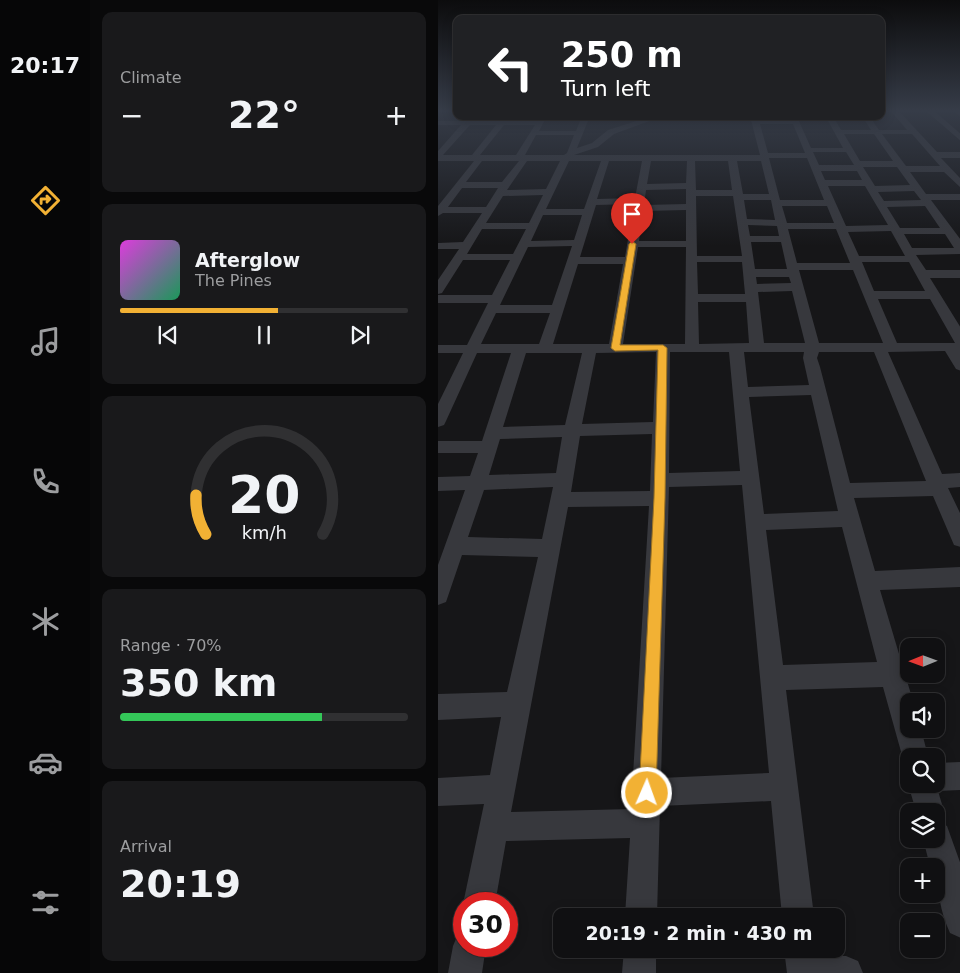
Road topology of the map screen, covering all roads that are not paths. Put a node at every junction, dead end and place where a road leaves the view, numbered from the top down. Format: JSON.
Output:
{"nodes":[{"id":1,"x":773,"y":155,"type":"edge"},
{"id":2,"x":811,"y":155,"type":"edge"},
{"id":3,"x":848,"y":155,"type":"edge"},
{"id":4,"x":876,"y":155,"type":"edge"},
{"id":5,"x":893,"y":155,"type":"edge"},
{"id":6,"x":935,"y":155,"type":"edge"},
{"id":7,"x":569,"y":156,"type":"junction"},
{"id":8,"x":852,"y":156,"type":"junction"},
{"id":9,"x":438,"y":157,"type":"edge"},
{"id":10,"x":606,"y":157,"type":"junction"},
{"id":11,"x":647,"y":157,"type":"junction"},
{"id":12,"x":764,"y":157,"type":"junction"},
{"id":13,"x":477,"y":158,"type":"junction"},
{"id":14,"x":522,"y":158,"type":"junction"},
{"id":15,"x":691,"y":158,"type":"junction"},
{"id":16,"x":732,"y":158,"type":"junction"},
{"id":17,"x":901,"y":166,"type":"junction"},
{"id":18,"x":816,"y":168,"type":"junction"},
{"id":19,"x":946,"y":169,"type":"junction"},
{"id":20,"x":822,"y":184,"type":"junction"},
{"id":21,"x":960,"y":185,"type":"edge"},
{"id":22,"x":870,"y":186,"type":"junction"},
{"id":23,"x":643,"y":187,"type":"junction"},
{"id":24,"x":457,"y":188,"type":"junction"},
{"id":25,"x":916,"y":188,"type":"junction"},
{"id":26,"x":503,"y":189,"type":"junction"},
{"id":27,"x":691,"y":190,"type":"junction"},
{"id":28,"x":438,"y":192,"type":"edge"},
{"id":29,"x":549,"y":192,"type":"junction"},
{"id":30,"x":738,"y":195,"type":"junction"},
{"id":31,"x":960,"y":197,"type":"edge"},
{"id":32,"x":775,"y":200,"type":"junction"},
{"id":33,"x":925,"y":200,"type":"junction"},
{"id":34,"x":830,"y":203,"type":"junction"},
{"id":35,"x":881,"y":204,"type":"junction"},
{"id":36,"x":639,"y":205,"type":"junction"},
{"id":37,"x":591,"y":207,"type":"junction"},
{"id":38,"x":691,"y":207,"type":"junction"},
{"id":39,"x":489,"y":210,"type":"junction"},
{"id":40,"x":439,"y":212,"type":"edge"},
{"id":41,"x":540,"y":212,"type":"junction"},
{"id":42,"x":889,"y":217,"type":"junction"},
{"id":43,"x":783,"y":219,"type":"junction"},
{"id":44,"x":836,"y":220,"type":"junction"},
{"id":45,"x":742,"y":222,"type":"junction"},
{"id":46,"x":479,"y":226,"type":"junction"},
{"id":47,"x":533,"y":226,"type":"junction"},
{"id":48,"x":960,"y":229,"type":"edge"},
{"id":49,"x":895,"y":230,"type":"junction"},
{"id":50,"x":947,"y":230,"type":"junction"},
{"id":51,"x":745,"y":239,"type":"junction"},
{"id":52,"x":785,"y":239,"type":"junction"},
{"id":53,"x":579,"y":243,"type":"junction"},
{"id":54,"x":524,"y":244,"type":"junction"},
{"id":55,"x":632,"y":244,"type":"junction"},
{"id":56,"x":690,"y":244,"type":"junction"},
{"id":57,"x":466,"y":245,"type":"junction"},
{"id":58,"x":438,"y":246,"type":"edge"},
{"id":59,"x":960,"y":250,"type":"edge"},
{"id":60,"x":909,"y":255,"type":"junction"},
{"id":61,"x":459,"y":257,"type":"junction"},
{"id":62,"x":517,"y":257,"type":"junction"},
{"id":63,"x":692,"y":259,"type":"junction"},
{"id":64,"x":748,"y":259,"type":"junction"},
{"id":65,"x":629,"y":260,"type":"junction"},
{"id":66,"x":574,"y":261,"type":"junction"},
{"id":67,"x":857,"y":263,"type":"junction"},
{"id":68,"x":793,"y":270,"type":"junction"},
{"id":69,"x":748,"y":273,"type":"junction"},
{"id":70,"x":920,"y":274,"type":"junction"},
{"id":71,"x":960,"y":274,"type":"edge"},
{"id":72,"x":797,"y":287,"type":"junction"},
{"id":73,"x":438,"y":290,"type":"edge"},
{"id":74,"x":750,"y":293,"type":"junction"},
{"id":75,"x":870,"y":295,"type":"junction"},
{"id":76,"x":933,"y":295,"type":"junction"},
{"id":77,"x":692,"y":298,"type":"junction"},
{"id":78,"x":438,"y":299,"type":"edge"},
{"id":79,"x":494,"y":304,"type":"junction"},
{"id":80,"x":557,"y":309,"type":"junction"},
{"id":81,"x":957,"y":345,"type":"edge"},
{"id":82,"x":692,"y":347,"type":"junction"},
{"id":83,"x":746,"y":347,"type":"junction"},
{"id":84,"x":813,"y":347,"type":"junction"},
{"id":85,"x":886,"y":347,"type":"junction"},
{"id":86,"x":520,"y":348,"type":"junction"},
{"id":87,"x":545,"y":348,"type":"junction"},
{"id":88,"x":590,"y":348,"type":"junction"},
{"id":89,"x":615,"y":348,"type":"junction"},
{"id":90,"x":663,"y":348,"type":"junction"},
{"id":91,"x":438,"y":349,"type":"edge"},
{"id":92,"x":472,"y":349,"type":"junction"},
{"id":93,"x":960,"y":366,"type":"edge"},
{"id":94,"x":818,"y":390,"type":"junction"},
{"id":95,"x":740,"y":392,"type":"junction"},
{"id":96,"x":438,"y":422,"type":"edge"},
{"id":97,"x":661,"y":428,"type":"junction"},
{"id":98,"x":572,"y":431,"type":"junction"},
{"id":99,"x":490,"y":440,"type":"junction"},
{"id":100,"x":438,"y":447,"type":"edge"},
{"id":101,"x":749,"y":478,"type":"junction"},
{"id":102,"x":960,"y":480,"type":"edge"},
{"id":103,"x":477,"y":483,"type":"junction"},
{"id":104,"x":438,"y":484,"type":"edge"},
{"id":105,"x":937,"y":485,"type":"junction"},
{"id":106,"x":660,"y":489,"type":"junction"},
{"id":107,"x":562,"y":490,"type":"junction"},
{"id":108,"x":843,"y":491,"type":"junction"},
{"id":109,"x":850,"y":519,"type":"junction"},
{"id":110,"x":754,"y":522,"type":"junction"},
{"id":111,"x":960,"y":539,"type":"edge"},
{"id":112,"x":455,"y":546,"type":"junction"},
{"id":113,"x":550,"y":548,"type":"junction"},
{"id":114,"x":960,"y":577,"type":"edge"},
{"id":115,"x":866,"y":581,"type":"junction"},
{"id":116,"x":438,"y":594,"type":"edge"},
{"id":117,"x":892,"y":674,"type":"junction"},
{"id":118,"x":772,"y":678,"type":"junction"},
{"id":119,"x":517,"y":704,"type":"junction"},
{"id":120,"x":438,"y":707,"type":"edge"},
{"id":121,"x":913,"y":748,"type":"edge"},
{"id":122,"x":960,"y":776,"type":"edge"},
{"id":123,"x":945,"y":777,"type":"edge"},
{"id":124,"x":785,"y":786,"type":"junction"},
{"id":125,"x":502,"y":789,"type":"junction"},
{"id":126,"x":438,"y":792,"type":"edge"},
{"id":127,"x":647,"y":793,"type":"junction"},
{"id":128,"x":644,"y":823,"type":"junction"},
{"id":129,"x":494,"y":827,"type":"junction"},
{"id":130,"x":940,"y":848,"type":"edge"},
{"id":131,"x":481,"y":892,"type":"edge"},
{"id":132,"x":641,"y":908,"type":"edge"},
{"id":133,"x":797,"y":908,"type":"edge"},
{"id":134,"x":960,"y":922,"type":"edge"},
{"id":135,"x":468,"y":957,"type":"edge"},
{"id":136,"x":640,"y":958,"type":"edge"},
{"id":137,"x":802,"y":958,"type":"edge"},
{"id":138,"x":465,"y":973,"type":"edge"},
{"id":139,"x":639,"y":973,"type":"edge"},
{"id":140,"x":804,"y":973,"type":"edge"},
{"id":141,"x":846,"y":973,"type":"edge"}],
"edges":[{"from":1,"to":12,"type":"street"},
{"from":2,"to":18,"type":"street"},
{"from":3,"to":8,"type":"street"},
{"from":4,"to":8,"type":"street"},
{"from":5,"to":17,"type":"street"},
{"from":6,"to":19,"type":"street"},
{"from":7,"to":10,"type":"street"},
{"from":7,"to":14,"type":"street"},
{"from":7,"to":29,"type":"street"},
{"from":8,"to":17,"type":"street"},
{"from":8,"to":18,"type":"street"},
{"from":8,"to":22,"type":"street"},
{"from":9,"to":13,"type":"street"},
{"from":10,"to":11,"type":"street"},
{"from":10,"to":37,"type":"street"},
{"from":11,"to":15,"type":"street"},
{"from":11,"to":23,"type":"street"},
{"from":12,"to":16,"type":"street"},
{"from":12,"to":32,"type":"street"},
{"from":13,"to":14,"type":"street"},
{"from":13,"to":24,"type":"street"},
{"from":14,"to":26,"type":"street"},
{"from":15,"to":16,"type":"street"},
{"from":15,"to":27,"type":"street"},
{"from":16,"to":30,"type":"street"},
{"from":17,"to":19,"type":"street"},
{"from":17,"to":25,"type":"street"},
{"from":18,"to":20,"type":"street"},
{"from":19,"to":21,"type":"street"},
{"from":20,"to":22,"type":"street"},
{"from":20,"to":34,"type":"street"},
{"from":22,"to":25,"type":"street"},
{"from":22,"to":35,"type":"street"},
{"from":23,"to":27,"type":"street"},
{"from":23,"to":36,"type":"street"},
{"from":24,"to":26,"type":"street"},
{"from":24,"to":28,"type":"street"},
{"from":24,"to":40,"type":"street"},
{"from":25,"to":33,"type":"street"},
{"from":26,"to":29,"type":"street"},
{"from":26,"to":39,"type":"street"},
{"from":27,"to":30,"type":"street"},
{"from":27,"to":38,"type":"street"},
{"from":29,"to":41,"type":"street"},
{"from":30,"to":32,"type":"street"},
{"from":30,"to":45,"type":"street"},
{"from":31,"to":33,"type":"street"},
{"from":32,"to":34,"type":"street"},
{"from":32,"to":43,"type":"street"},
{"from":33,"to":35,"type":"street"},
{"from":33,"to":50,"type":"street"},
{"from":34,"to":44,"type":"street"},
{"from":35,"to":42,"type":"street"},
{"from":36,"to":37,"type":"street"},
{"from":36,"to":38,"type":"street"},
{"from":36,"to":55,"type":"street"},
{"from":37,"to":41,"type":"street"},
{"from":37,"to":53,"type":"street"},
{"from":38,"to":56,"type":"street"},
{"from":39,"to":40,"type":"street"},
{"from":39,"to":46,"type":"street"},
{"from":41,"to":47,"type":"street"},
{"from":42,"to":44,"type":"street"},
{"from":42,"to":49,"type":"street"},
{"from":43,"to":44,"type":"street"},
{"from":43,"to":45,"type":"street"},
{"from":43,"to":52,"type":"street"},
{"from":44,"to":49,"type":"street"},
{"from":44,"to":67,"type":"street"},
{"from":45,"to":51,"type":"street"},
{"from":46,"to":47,"type":"street"},
{"from":46,"to":57,"type":"street"},
{"from":47,"to":54,"type":"street"},
{"from":48,"to":50,"type":"street"},
{"from":49,"to":50,"type":"street"},
{"from":49,"to":60,"type":"street"},
{"from":50,"to":59,"type":"street"},
{"from":51,"to":52,"type":"street"},
{"from":51,"to":64,"type":"street"},
{"from":52,"to":68,"type":"street"},
{"from":53,"to":54,"type":"street"},
{"from":53,"to":66,"type":"street"},
{"from":54,"to":62,"type":"street"},
{"from":55,"to":56,"type":"street"},
{"from":55,"to":65,"type":"street"},
{"from":56,"to":63,"type":"street"},
{"from":57,"to":58,"type":"street"},
{"from":57,"to":61,"type":"street"},
{"from":59,"to":60,"type":"street"},
{"from":60,"to":67,"type":"street"},
{"from":60,"to":70,"type":"street"},
{"from":61,"to":62,"type":"street"},
{"from":61,"to":73,"type":"street"},
{"from":62,"to":79,"type":"street"},
{"from":63,"to":64,"type":"street"},
{"from":63,"to":77,"type":"street"},
{"from":64,"to":69,"type":"street"},
{"from":65,"to":66,"type":"street"},
{"from":65,"to":89,"type":"street"},
{"from":66,"to":80,"type":"street"},
{"from":67,"to":68,"type":"street"},
{"from":67,"to":75,"type":"street"},
{"from":68,"to":69,"type":"street"},
{"from":68,"to":72,"type":"street"},
{"from":69,"to":74,"type":"street"},
{"from":70,"to":71,"type":"street"},
{"from":70,"to":76,"type":"street"},
{"from":72,"to":74,"type":"street"},
{"from":72,"to":84,"type":"street"},
{"from":74,"to":77,"type":"street"},
{"from":74,"to":83,"type":"street"},
{"from":75,"to":76,"type":"street"},
{"from":75,"to":85,"type":"street"},
{"from":76,"to":81,"type":"street"},
{"from":77,"to":82,"type":"street"},
{"from":78,"to":79,"type":"street"},
{"from":79,"to":80,"type":"street"},
{"from":79,"to":92,"type":"street"},
{"from":80,"to":87,"type":"street"},
{"from":81,"to":85,"type":"street"},
{"from":81,"to":93,"type":"street"},
{"from":82,"to":83,"type":"street"},
{"from":82,"to":90,"type":"street"},
{"from":83,"to":84,"type":"street"},
{"from":83,"to":95,"type":"street"},
{"from":84,"to":85,"type":"street"},
{"from":84,"to":94,"type":"street"},
{"from":85,"to":105,"type":"street"},
{"from":86,"to":87,"type":"street"},
{"from":86,"to":92,"type":"street"},
{"from":86,"to":99,"type":"street"},
{"from":87,"to":88,"type":"street"},
{"from":88,"to":89,"type":"street"},
{"from":88,"to":98,"type":"street"},
{"from":89,"to":90,"type":"street"},
{"from":90,"to":97,"type":"street"},
{"from":91,"to":92,"type":"street"},
{"from":92,"to":96,"type":"street"},
{"from":94,"to":95,"type":"street"},
{"from":94,"to":108,"type":"street"},
{"from":95,"to":101,"type":"street"},
{"from":97,"to":98,"type":"street"},
{"from":97,"to":106,"type":"street"},
{"from":98,"to":99,"type":"street"},
{"from":98,"to":107,"type":"street"},
{"from":99,"to":100,"type":"street"},
{"from":99,"to":103,"type":"street"},
{"from":101,"to":106,"type":"street"},
{"from":101,"to":110,"type":"street"},
{"from":102,"to":105,"type":"street"},
{"from":103,"to":104,"type":"street"},
{"from":103,"to":107,"type":"street"},
{"from":103,"to":112,"type":"street"},
{"from":105,"to":108,"type":"street"},
{"from":105,"to":111,"type":"street"},
{"from":106,"to":107,"type":"street"},
{"from":106,"to":127,"type":"street"},
{"from":107,"to":113,"type":"street"},
{"from":108,"to":109,"type":"street"},
{"from":109,"to":110,"type":"street"},
{"from":109,"to":115,"type":"street"},
{"from":110,"to":118,"type":"street"},
{"from":112,"to":113,"type":"street"},
{"from":112,"to":116,"type":"street"},
{"from":113,"to":119,"type":"street"},
{"from":114,"to":115,"type":"street"},
{"from":115,"to":117,"type":"street"},
{"from":117,"to":118,"type":"street"},
{"from":117,"to":121,"type":"street"},
{"from":118,"to":124,"type":"street"},
{"from":119,"to":120,"type":"street"},
{"from":119,"to":125,"type":"street"},
{"from":122,"to":123,"type":"street"},
{"from":124,"to":127,"type":"street"},
{"from":124,"to":133,"type":"street"},
{"from":125,"to":126,"type":"street"},
{"from":125,"to":129,"type":"street"},
{"from":127,"to":128,"type":"street"},
{"from":128,"to":129,"type":"street"},
{"from":128,"to":132,"type":"street"},
{"from":129,"to":131,"type":"street"},
{"from":130,"to":134,"type":"street"},
{"from":135,"to":138,"type":"street"},
{"from":136,"to":139,"type":"street"},
{"from":137,"to":140,"type":"street"},
{"from":140,"to":141,"type":"street"}]}
